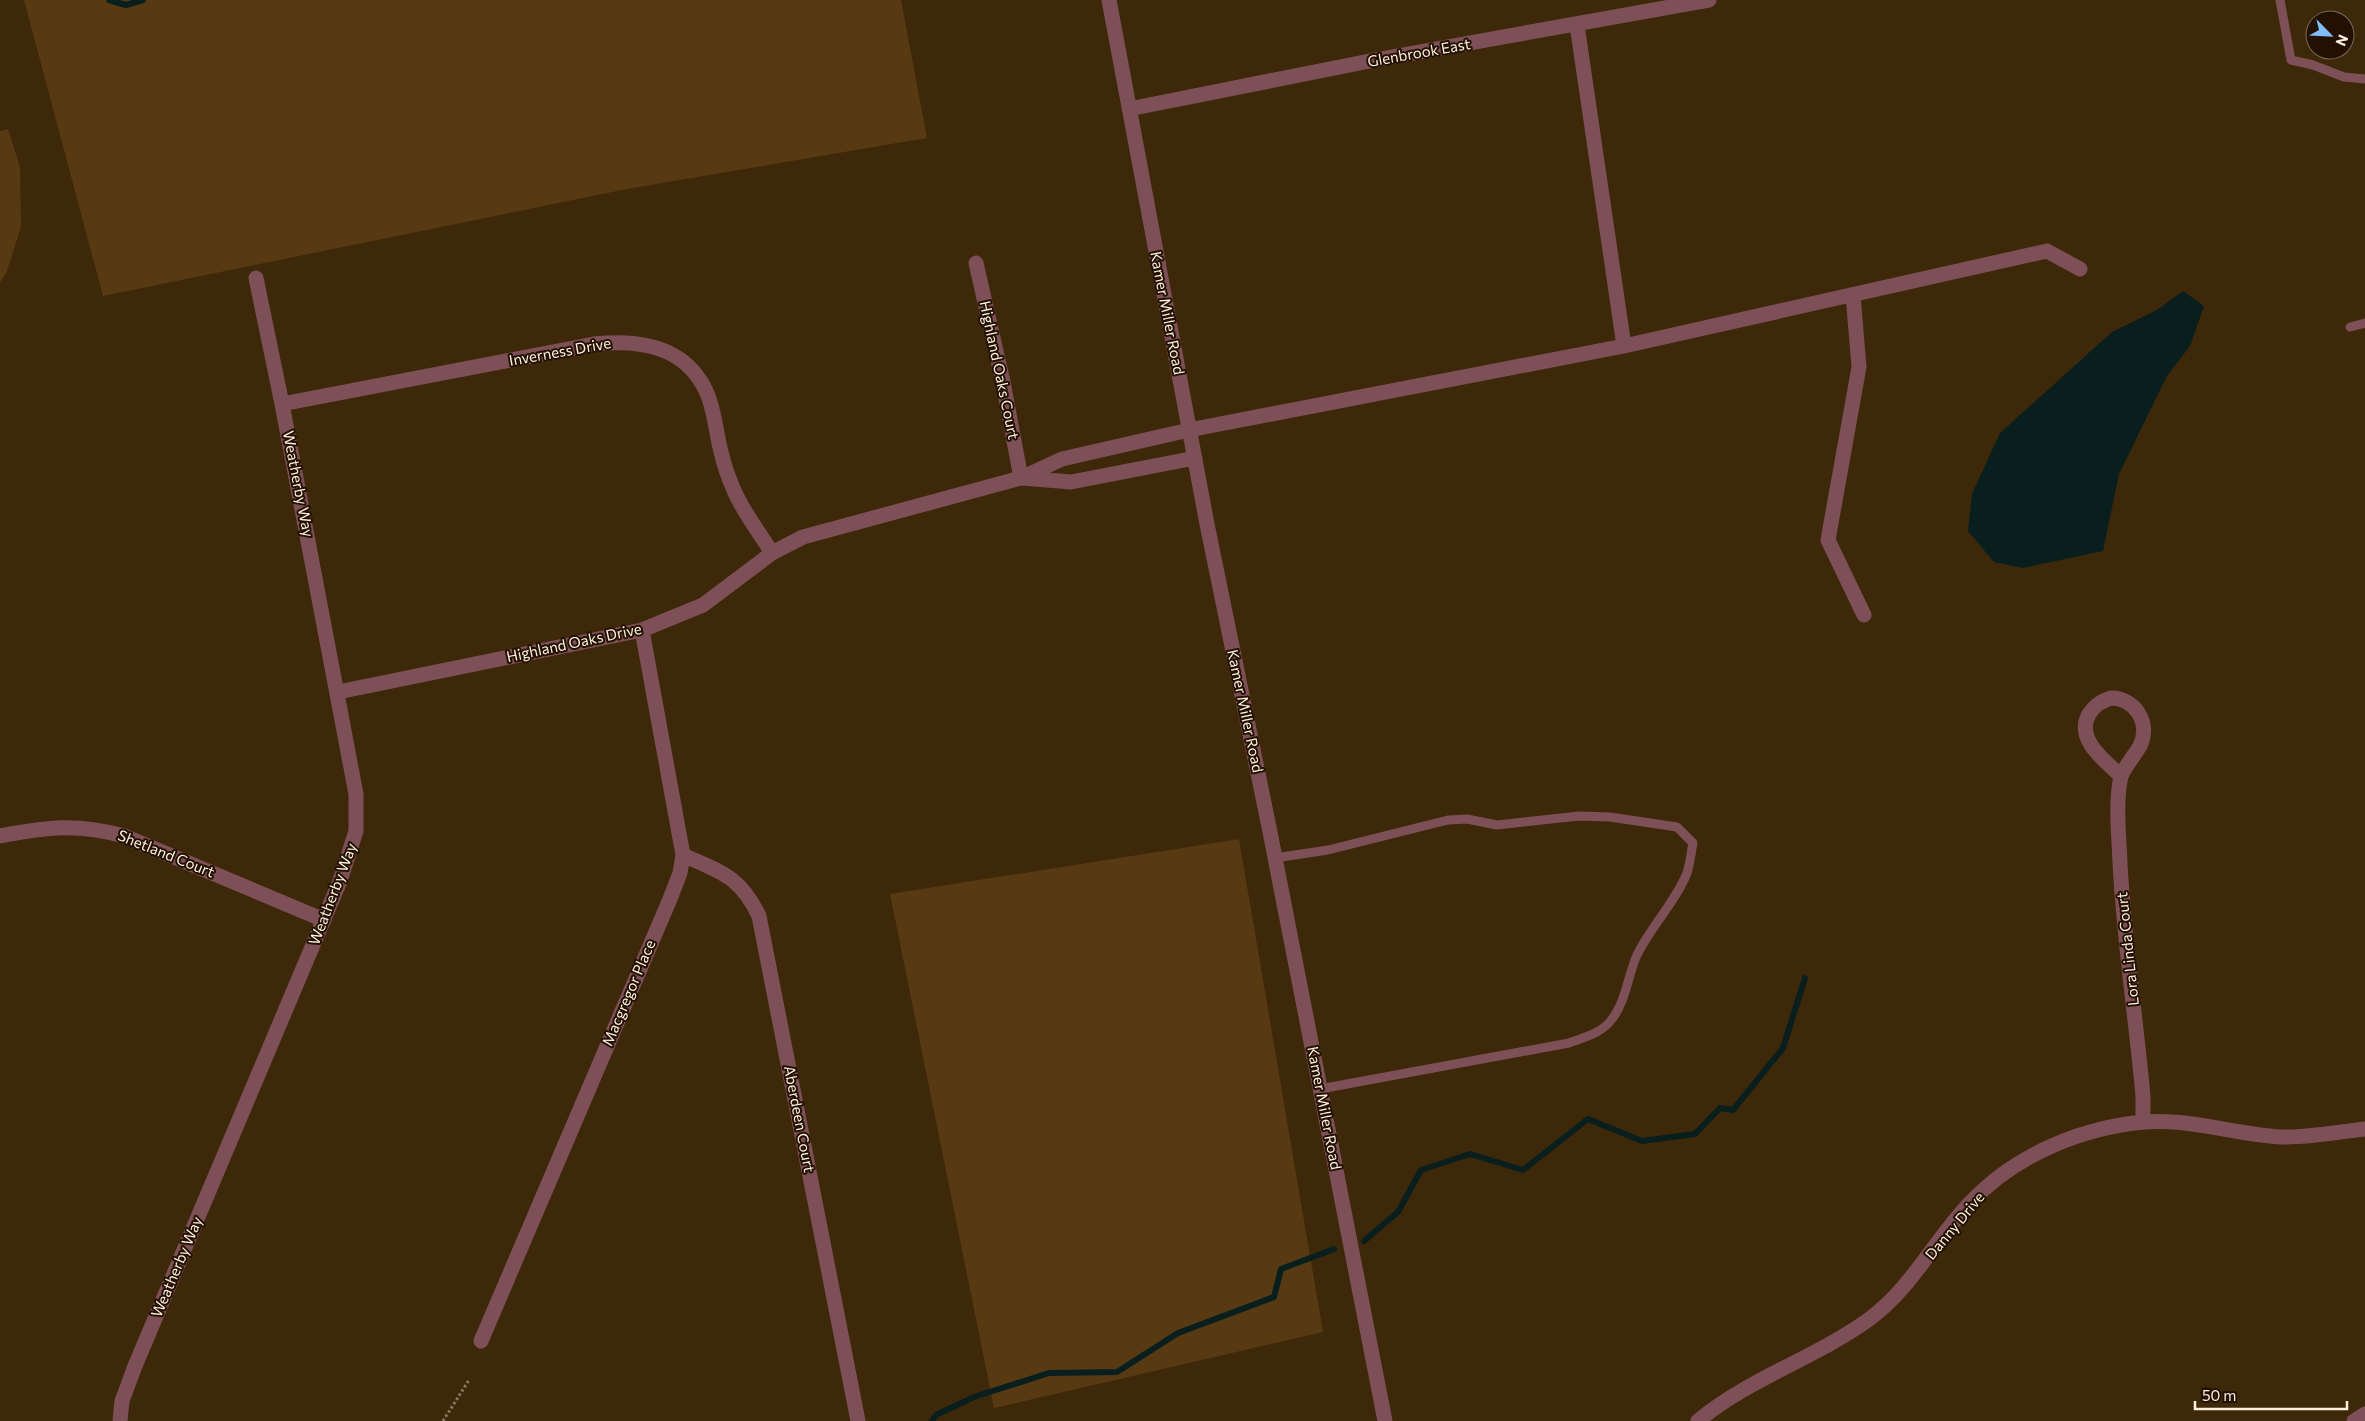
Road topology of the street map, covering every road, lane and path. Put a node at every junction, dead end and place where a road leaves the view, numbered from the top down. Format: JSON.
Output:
{"nodes":[{"id":1,"x":1108,"y":0,"type":"edge"},
{"id":2,"x":1709,"y":0,"type":"edge"},
{"id":3,"x":2280,"y":0,"type":"edge"},
{"id":4,"x":1577,"y":25,"type":"junction"},
{"id":5,"x":2365,"y":78,"type":"edge"},
{"id":6,"x":1129,"y":109,"type":"junction"},
{"id":7,"x":976,"y":263,"type":"dead end"},
{"id":8,"x":2080,"y":269,"type":"dead end"},
{"id":9,"x":256,"y":278,"type":"dead end"},
{"id":10,"x":1853,"y":294,"type":"junction"},
{"id":11,"x":2365,"y":323,"type":"edge"},
{"id":12,"x":2350,"y":327,"type":"dead end"},
{"id":13,"x":1624,"y":346,"type":"junction"},
{"id":14,"x":282,"y":404,"type":"junction"},
{"id":15,"x":1190,"y":430,"type":"junction"},
{"id":16,"x":1195,"y":458,"type":"junction"},
{"id":17,"x":1021,"y":478,"type":"junction"},
{"id":18,"x":772,"y":554,"type":"junction"},
{"id":19,"x":1864,"y":615,"type":"dead end"},
{"id":20,"x":642,"y":630,"type":"junction"},
{"id":21,"x":338,"y":692,"type":"junction"},
{"id":22,"x":2121,"y":776,"type":"junction"},
{"id":23,"x":0,"y":836,"type":"edge"},
{"id":24,"x":683,"y":855,"type":"junction"},
{"id":25,"x":1275,"y":858,"type":"junction"},
{"id":26,"x":324,"y":920,"type":"junction"},
{"id":27,"x":1320,"y":1089,"type":"junction"},
{"id":28,"x":2143,"y":1122,"type":"junction"},
{"id":29,"x":2365,"y":1129,"type":"edge"},
{"id":30,"x":481,"y":1341,"type":"dead end"},
{"id":31,"x":468,"y":1380,"type":"dead end"},
{"id":32,"x":2365,"y":1414,"type":"edge"},
{"id":33,"x":120,"y":1421,"type":"edge"},
{"id":34,"x":443,"y":1421,"type":"edge"},
{"id":35,"x":858,"y":1421,"type":"edge"},
{"id":36,"x":1385,"y":1421,"type":"edge"},
{"id":37,"x":1698,"y":1421,"type":"edge"},
{"id":38,"x":2354,"y":1421,"type":"edge"}],
"edges":[{"from":1,"to":6,"type":"street","name":"Kamer Miller Road"},
{"from":2,"to":4,"type":"street","name":"Glenbrook East"},
{"from":3,"to":5,"type":"lane"},
{"from":4,"to":6,"type":"street","name":"Glenbrook East"},
{"from":4,"to":13,"type":"street"},
{"from":6,"to":15,"type":"street","name":"Kamer Miller Road"},
{"from":7,"to":17,"type":"street","name":"Highland Oaks Court"},
{"from":8,"to":10,"type":"street","name":"Highland Oaks Drive"},
{"from":9,"to":14,"type":"street","name":"Weatherby Way"},
{"from":10,"to":13,"type":"street","name":"Highland Oaks Drive"},
{"from":10,"to":19,"type":"street"},
{"from":11,"to":12,"type":"lane"},
{"from":13,"to":15,"type":"street","name":"Highland Oaks Drive"},
{"from":14,"to":18,"type":"street","name":"Inverness Drive"},
{"from":14,"to":21,"type":"street","name":"Weatherby Way"},
{"from":15,"to":16,"type":"street","name":"Kamer Miller Road"},
{"from":15,"to":17,"type":"street","name":"Highland Oaks Drive"},
{"from":16,"to":17,"type":"street","name":"Highland Oaks Drive"},
{"from":16,"to":25,"type":"street","name":"Kamer Miller Road"},
{"from":17,"to":18,"type":"street","name":"Highland Oaks Drive"},
{"from":18,"to":20,"type":"street","name":"Highland Oaks Drive"},
{"from":20,"to":21,"type":"street","name":"Highland Oaks Drive"},
{"from":20,"to":24,"type":"street","name":"Macgregor Place"},
{"from":21,"to":26,"type":"street","name":"Weatherby Way"},
{"from":22,"to":22,"type":"street","name":"Lora Linda Court"},
{"from":22,"to":28,"type":"street","name":"Lora Linda Court"},
{"from":23,"to":26,"type":"street","name":"Shetland Court"},
{"from":24,"to":30,"type":"street","name":"Macgregor Place"},
{"from":24,"to":35,"type":"street","name":"Aberdeen Court"},
{"from":25,"to":27,"type":"street","name":"Kamer Miller Road"},
{"from":25,"to":27,"type":"lane"},
{"from":26,"to":33,"type":"street","name":"Weatherby Way"},
{"from":27,"to":36,"type":"street","name":"Kamer Miller Road"},
{"from":28,"to":29,"type":"street","name":"Danny Drive"},
{"from":28,"to":37,"type":"street","name":"Danny Drive"},
{"from":31,"to":34,"type":"path"},
{"from":32,"to":38,"type":"street"}]}
